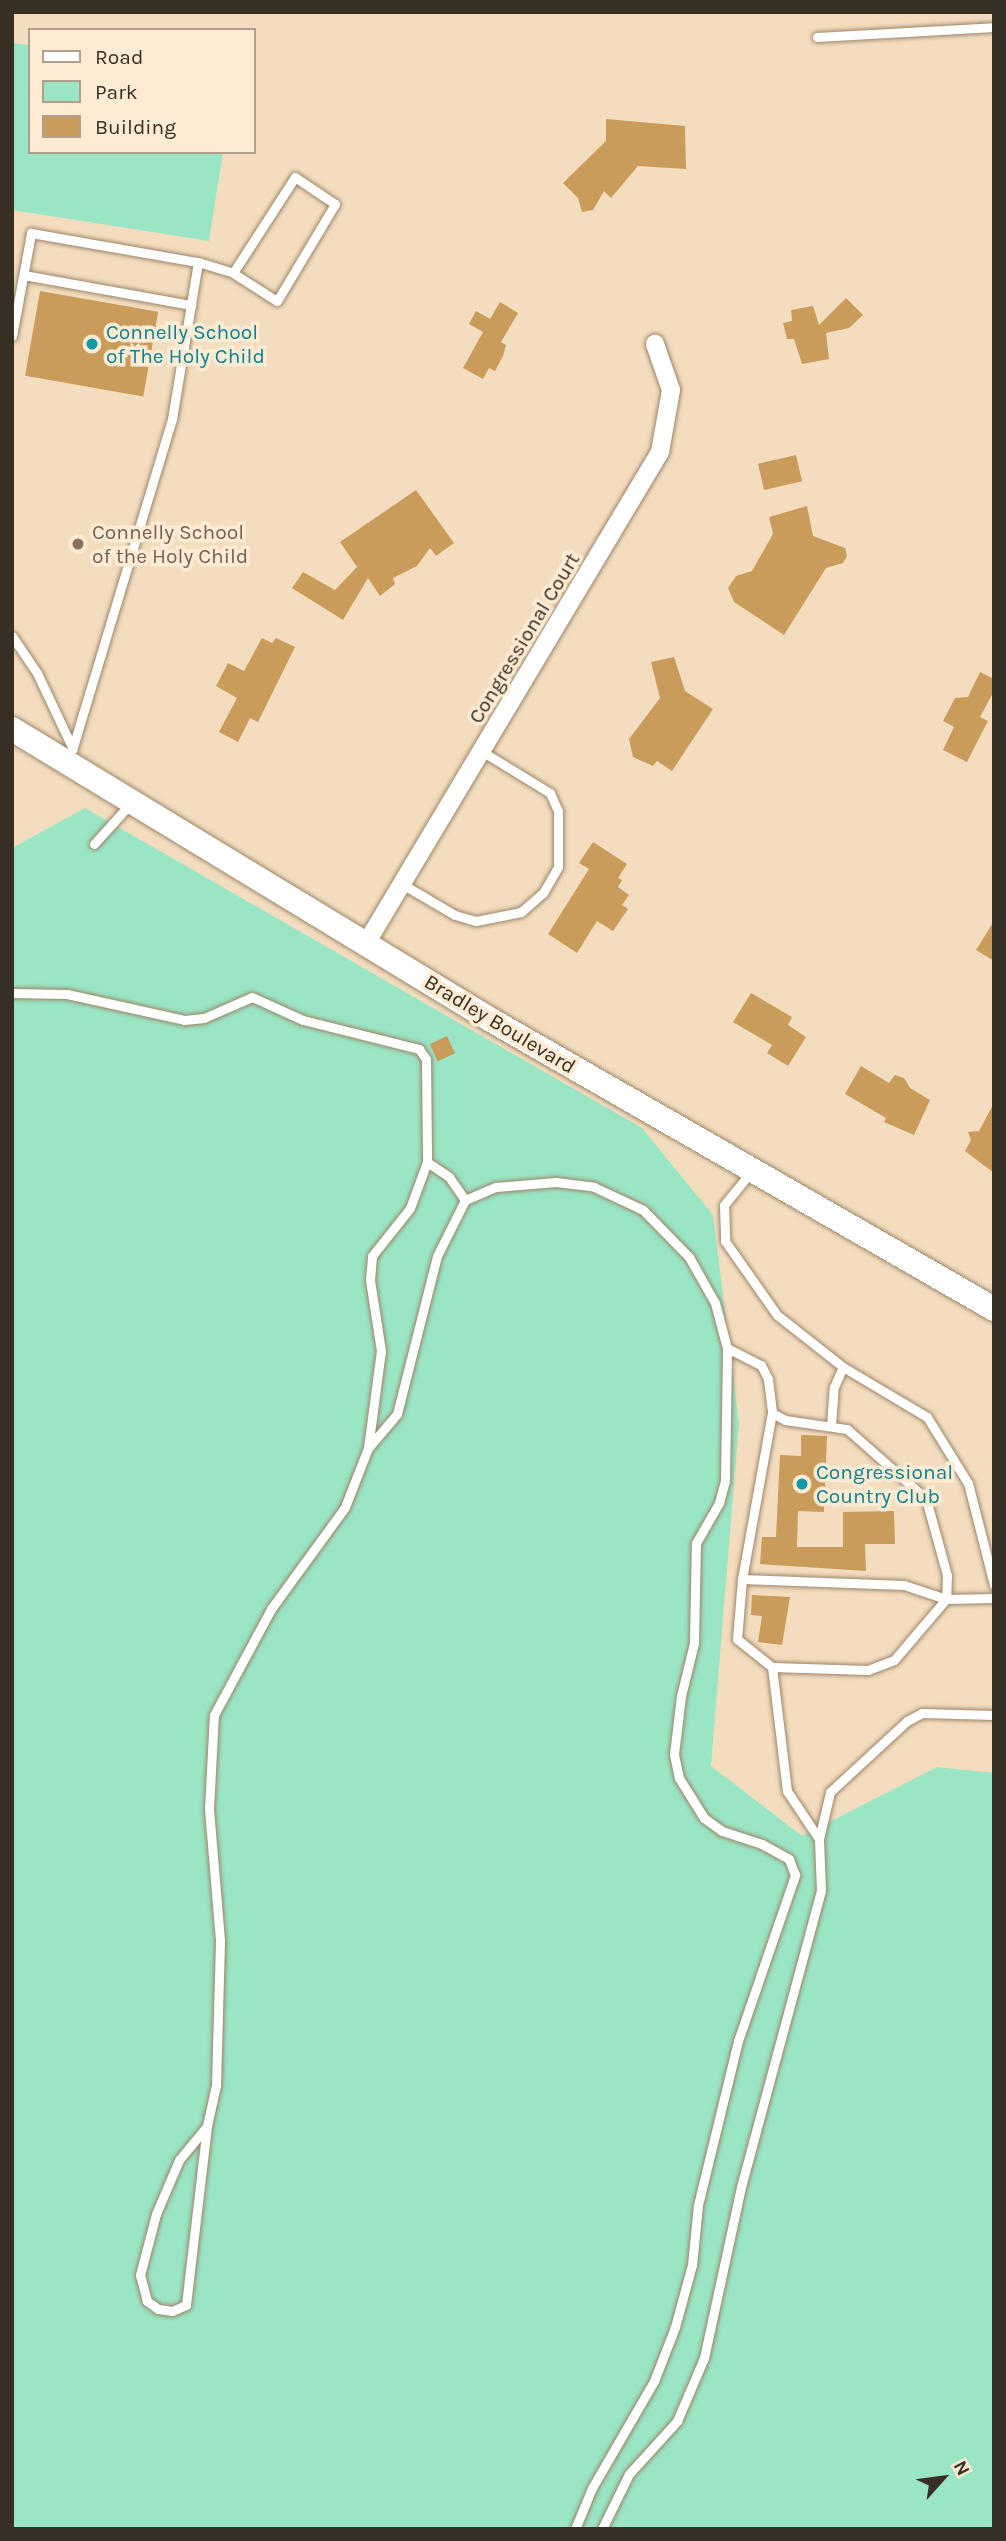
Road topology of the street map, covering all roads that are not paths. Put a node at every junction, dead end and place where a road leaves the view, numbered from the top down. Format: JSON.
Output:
{"nodes":[{"id":1,"x":994,"y":27,"type":"edge"},
{"id":2,"x":817,"y":37,"type":"dead end"},
{"id":3,"x":198,"y":262,"type":"junction"},
{"id":4,"x":233,"y":273,"type":"junction"},
{"id":5,"x":24,"y":275,"type":"junction"},
{"id":6,"x":191,"y":305,"type":"junction"},
{"id":7,"x":12,"y":336,"type":"edge"},
{"id":8,"x":655,"y":344,"type":"dead end"},
{"id":9,"x":12,"y":636,"type":"edge"},
{"id":10,"x":12,"y":729,"type":"edge"},
{"id":11,"x":483,"y":752,"type":"junction"},
{"id":12,"x":72,"y":756,"type":"junction"},
{"id":13,"x":133,"y":800,"type":"junction"},
{"id":14,"x":94,"y":844,"type":"dead end"},
{"id":15,"x":402,"y":884,"type":"junction"},
{"id":16,"x":367,"y":942,"type":"junction"},
{"id":17,"x":12,"y":993,"type":"edge"},
{"id":18,"x":427,"y":1162,"type":"junction"},
{"id":19,"x":752,"y":1172,"type":"junction"},
{"id":20,"x":465,"y":1200,"type":"junction"},
{"id":21,"x":994,"y":1309,"type":"edge"},
{"id":22,"x":727,"y":1348,"type":"junction"},
{"id":23,"x":843,"y":1367,"type":"junction"},
{"id":24,"x":772,"y":1413,"type":"junction"},
{"id":25,"x":831,"y":1426,"type":"junction"},
{"id":26,"x":368,"y":1448,"type":"junction"},
{"id":27,"x":742,"y":1579,"type":"junction"},
{"id":28,"x":994,"y":1585,"type":"edge"},
{"id":29,"x":994,"y":1598,"type":"edge"},
{"id":30,"x":946,"y":1599,"type":"junction"},
{"id":31,"x":772,"y":1667,"type":"junction"},
{"id":32,"x":994,"y":1715,"type":"edge"},
{"id":33,"x":819,"y":1839,"type":"junction"},
{"id":34,"x":207,"y":2126,"type":"junction"},
{"id":35,"x":575,"y":2529,"type":"edge"},
{"id":36,"x":602,"y":2529,"type":"edge"}],
"edges":[{"from":1,"to":2,"type":"lane"},
{"from":3,"to":4,"type":"lane"},
{"from":3,"to":5,"type":"lane"},
{"from":3,"to":6,"type":"lane"},
{"from":4,"to":4,"type":"lane"},
{"from":5,"to":6,"type":"lane"},
{"from":5,"to":7,"type":"lane"},
{"from":6,"to":12,"type":"lane"},
{"from":8,"to":11,"type":"street","name":"Congressional Court"},
{"from":9,"to":12,"type":"lane"},
{"from":10,"to":12,"type":"main road","name":"Bradley Boulevard"},
{"from":11,"to":15,"type":"street","name":"Congressional Court"},
{"from":11,"to":15,"type":"lane"},
{"from":12,"to":13,"type":"main road","name":"Bradley Boulevard"},
{"from":13,"to":14,"type":"lane"},
{"from":13,"to":16,"type":"main road","name":"Bradley Boulevard"},
{"from":15,"to":16,"type":"street","name":"Congressional Court"},
{"from":16,"to":19,"type":"main road","name":"Bradley Boulevard"},
{"from":17,"to":18,"type":"lane"},
{"from":18,"to":20,"type":"lane"},
{"from":18,"to":26,"type":"lane"},
{"from":19,"to":21,"type":"main road","name":"Bradley Boulevard"},
{"from":19,"to":23,"type":"lane"},
{"from":20,"to":22,"type":"lane"},
{"from":20,"to":26,"type":"lane"},
{"from":22,"to":24,"type":"lane"},
{"from":22,"to":35,"type":"lane"},
{"from":23,"to":25,"type":"lane"},
{"from":23,"to":28,"type":"lane"},
{"from":24,"to":25,"type":"lane"},
{"from":24,"to":27,"type":"lane"},
{"from":25,"to":30,"type":"lane"},
{"from":26,"to":34,"type":"lane"},
{"from":27,"to":30,"type":"lane"},
{"from":27,"to":31,"type":"lane"},
{"from":29,"to":30,"type":"lane"},
{"from":30,"to":31,"type":"lane"},
{"from":31,"to":33,"type":"lane"},
{"from":32,"to":33,"type":"lane"},
{"from":33,"to":36,"type":"lane"},
{"from":34,"to":34,"type":"lane"}]}
